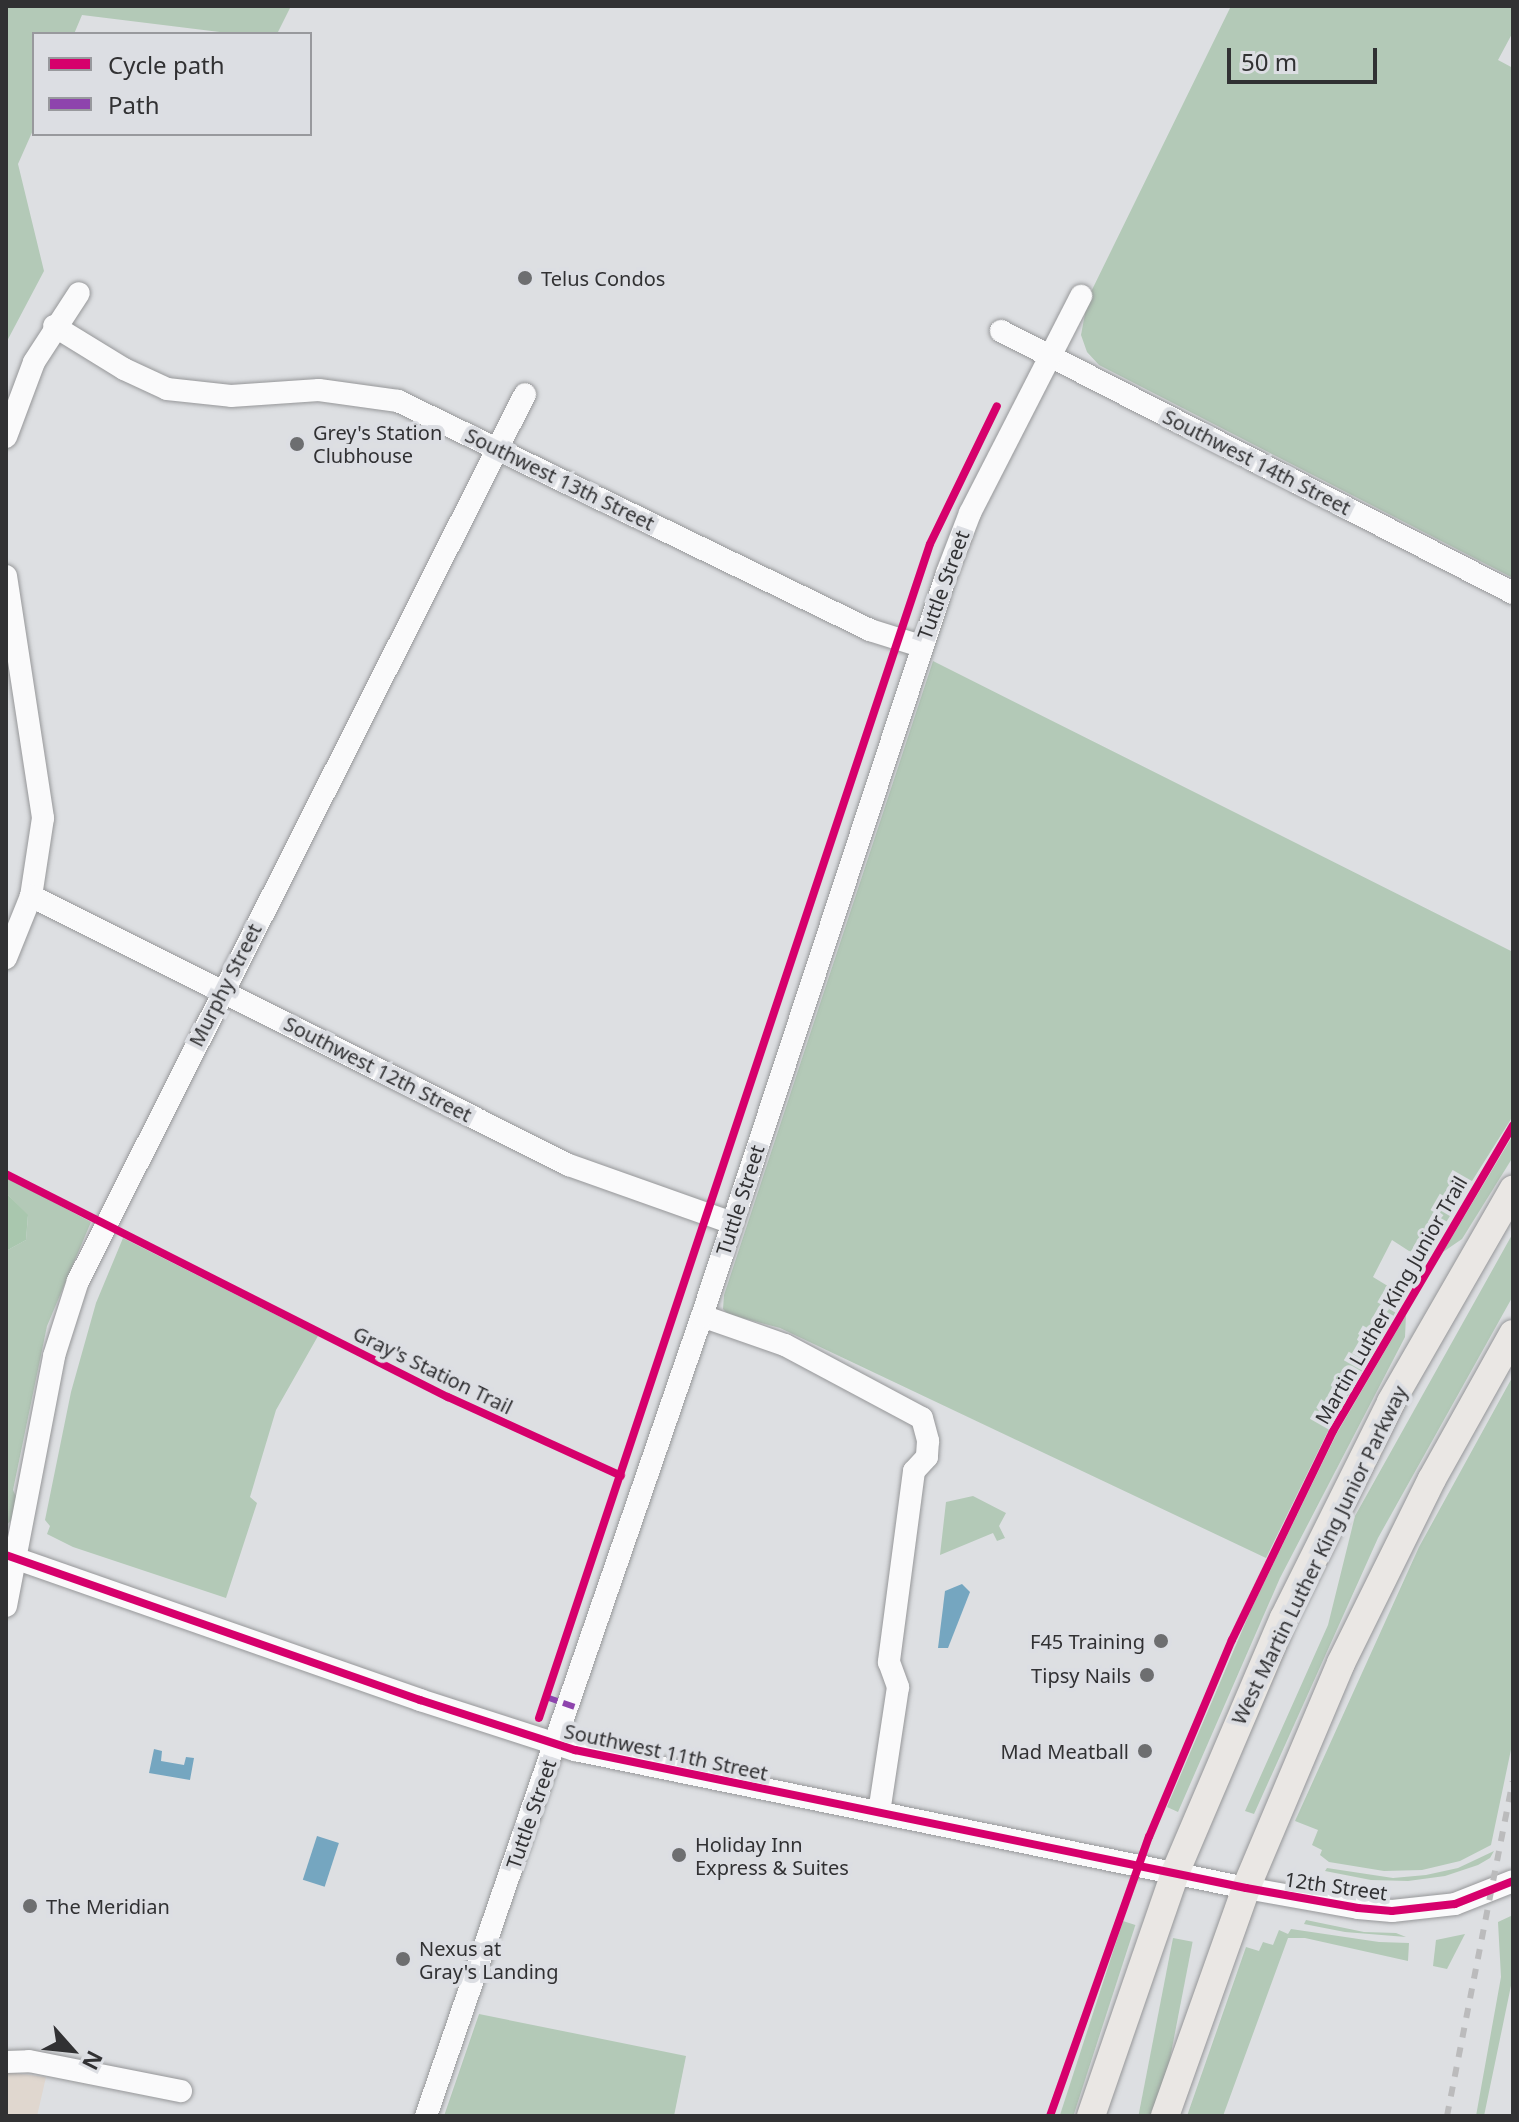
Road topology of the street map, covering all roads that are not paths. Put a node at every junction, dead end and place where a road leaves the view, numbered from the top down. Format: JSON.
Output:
{"nodes":[{"id":1,"x":79,"y":293,"type":"dead end"},
{"id":2,"x":1081,"y":296,"type":"dead end"},
{"id":3,"x":54,"y":326,"type":"junction"},
{"id":4,"x":1001,"y":331,"type":"dead end"},
{"id":5,"x":1050,"y":357,"type":"junction"},
{"id":6,"x":525,"y":394,"type":"dead end"},
{"id":7,"x":6,"y":437,"type":"edge"},
{"id":8,"x":497,"y":449,"type":"junction"},
{"id":9,"x":6,"y":576,"type":"edge"},
{"id":10,"x":1513,"y":593,"type":"edge"},
{"id":11,"x":921,"y":646,"type":"junction"},
{"id":12,"x":31,"y":896,"type":"junction"},
{"id":13,"x":6,"y":958,"type":"edge"},
{"id":14,"x":222,"y":991,"type":"junction"},
{"id":15,"x":1513,"y":1190,"type":"edge"},
{"id":16,"x":732,"y":1223,"type":"junction"},
{"id":17,"x":702,"y":1316,"type":"junction"},
{"id":18,"x":1513,"y":1334,"type":"edge"},
{"id":19,"x":11,"y":1557,"type":"edge"},
{"id":20,"x":6,"y":1606,"type":"edge"},
{"id":21,"x":555,"y":1745,"type":"junction"},
{"id":22,"x":879,"y":1813,"type":"junction"},
{"id":23,"x":1175,"y":1873,"type":"junction"},
{"id":24,"x":1513,"y":1881,"type":"edge"},
{"id":25,"x":1246,"y":1888,"type":"junction"},
{"id":26,"x":6,"y":2062,"type":"edge"},
{"id":27,"x":181,"y":2091,"type":"dead end"},
{"id":28,"x":426,"y":2116,"type":"edge"},
{"id":29,"x":1091,"y":2116,"type":"edge"},
{"id":30,"x":1165,"y":2116,"type":"edge"}],
"edges":[{"from":1,"to":3,"type":"street"},
{"from":2,"to":5,"type":"street","name":"Tuttle Street"},
{"from":3,"to":7,"type":"street"},
{"from":3,"to":8,"type":"street","name":"Southwest 13th Street"},
{"from":4,"to":5,"type":"street","name":"Southwest 14th Street"},
{"from":5,"to":10,"type":"street","name":"Southwest 14th Street"},
{"from":5,"to":11,"type":"street","name":"Tuttle Street"},
{"from":6,"to":8,"type":"street","name":"Murphy Street"},
{"from":8,"to":11,"type":"street","name":"Southwest 13th Street"},
{"from":8,"to":14,"type":"street","name":"Murphy Street"},
{"from":9,"to":12,"type":"street"},
{"from":11,"to":16,"type":"street","name":"Tuttle Street"},
{"from":12,"to":13,"type":"street"},
{"from":12,"to":14,"type":"street","name":"Southwest 12th Street"},
{"from":14,"to":16,"type":"street","name":"Southwest 12th Street"},
{"from":14,"to":19,"type":"street","name":"Murphy Street"},
{"from":15,"to":23,"type":"main road","name":"West Martin Luther King Junior Parkway"},
{"from":16,"to":17,"type":"street","name":"Tuttle Street"},
{"from":17,"to":21,"type":"street","name":"Tuttle Street"},
{"from":17,"to":22,"type":"street"},
{"from":18,"to":25,"type":"main road"},
{"from":19,"to":20,"type":"street","name":"Murphy Street"},
{"from":19,"to":21,"type":"street","name":"Southwest 11th Street"},
{"from":21,"to":22,"type":"street","name":"Southwest 11th Street"},
{"from":21,"to":28,"type":"street","name":"Tuttle Street"},
{"from":22,"to":23,"type":"street","name":"Southwest 11th Street"},
{"from":23,"to":25,"type":"street","name":"Southwest 11th Street"},
{"from":23,"to":29,"type":"main road","name":"West Martin Luther King Junior Parkway"},
{"from":24,"to":25,"type":"street","name":"12th Street"},
{"from":25,"to":30,"type":"main road"},
{"from":26,"to":27,"type":"street"}]}
